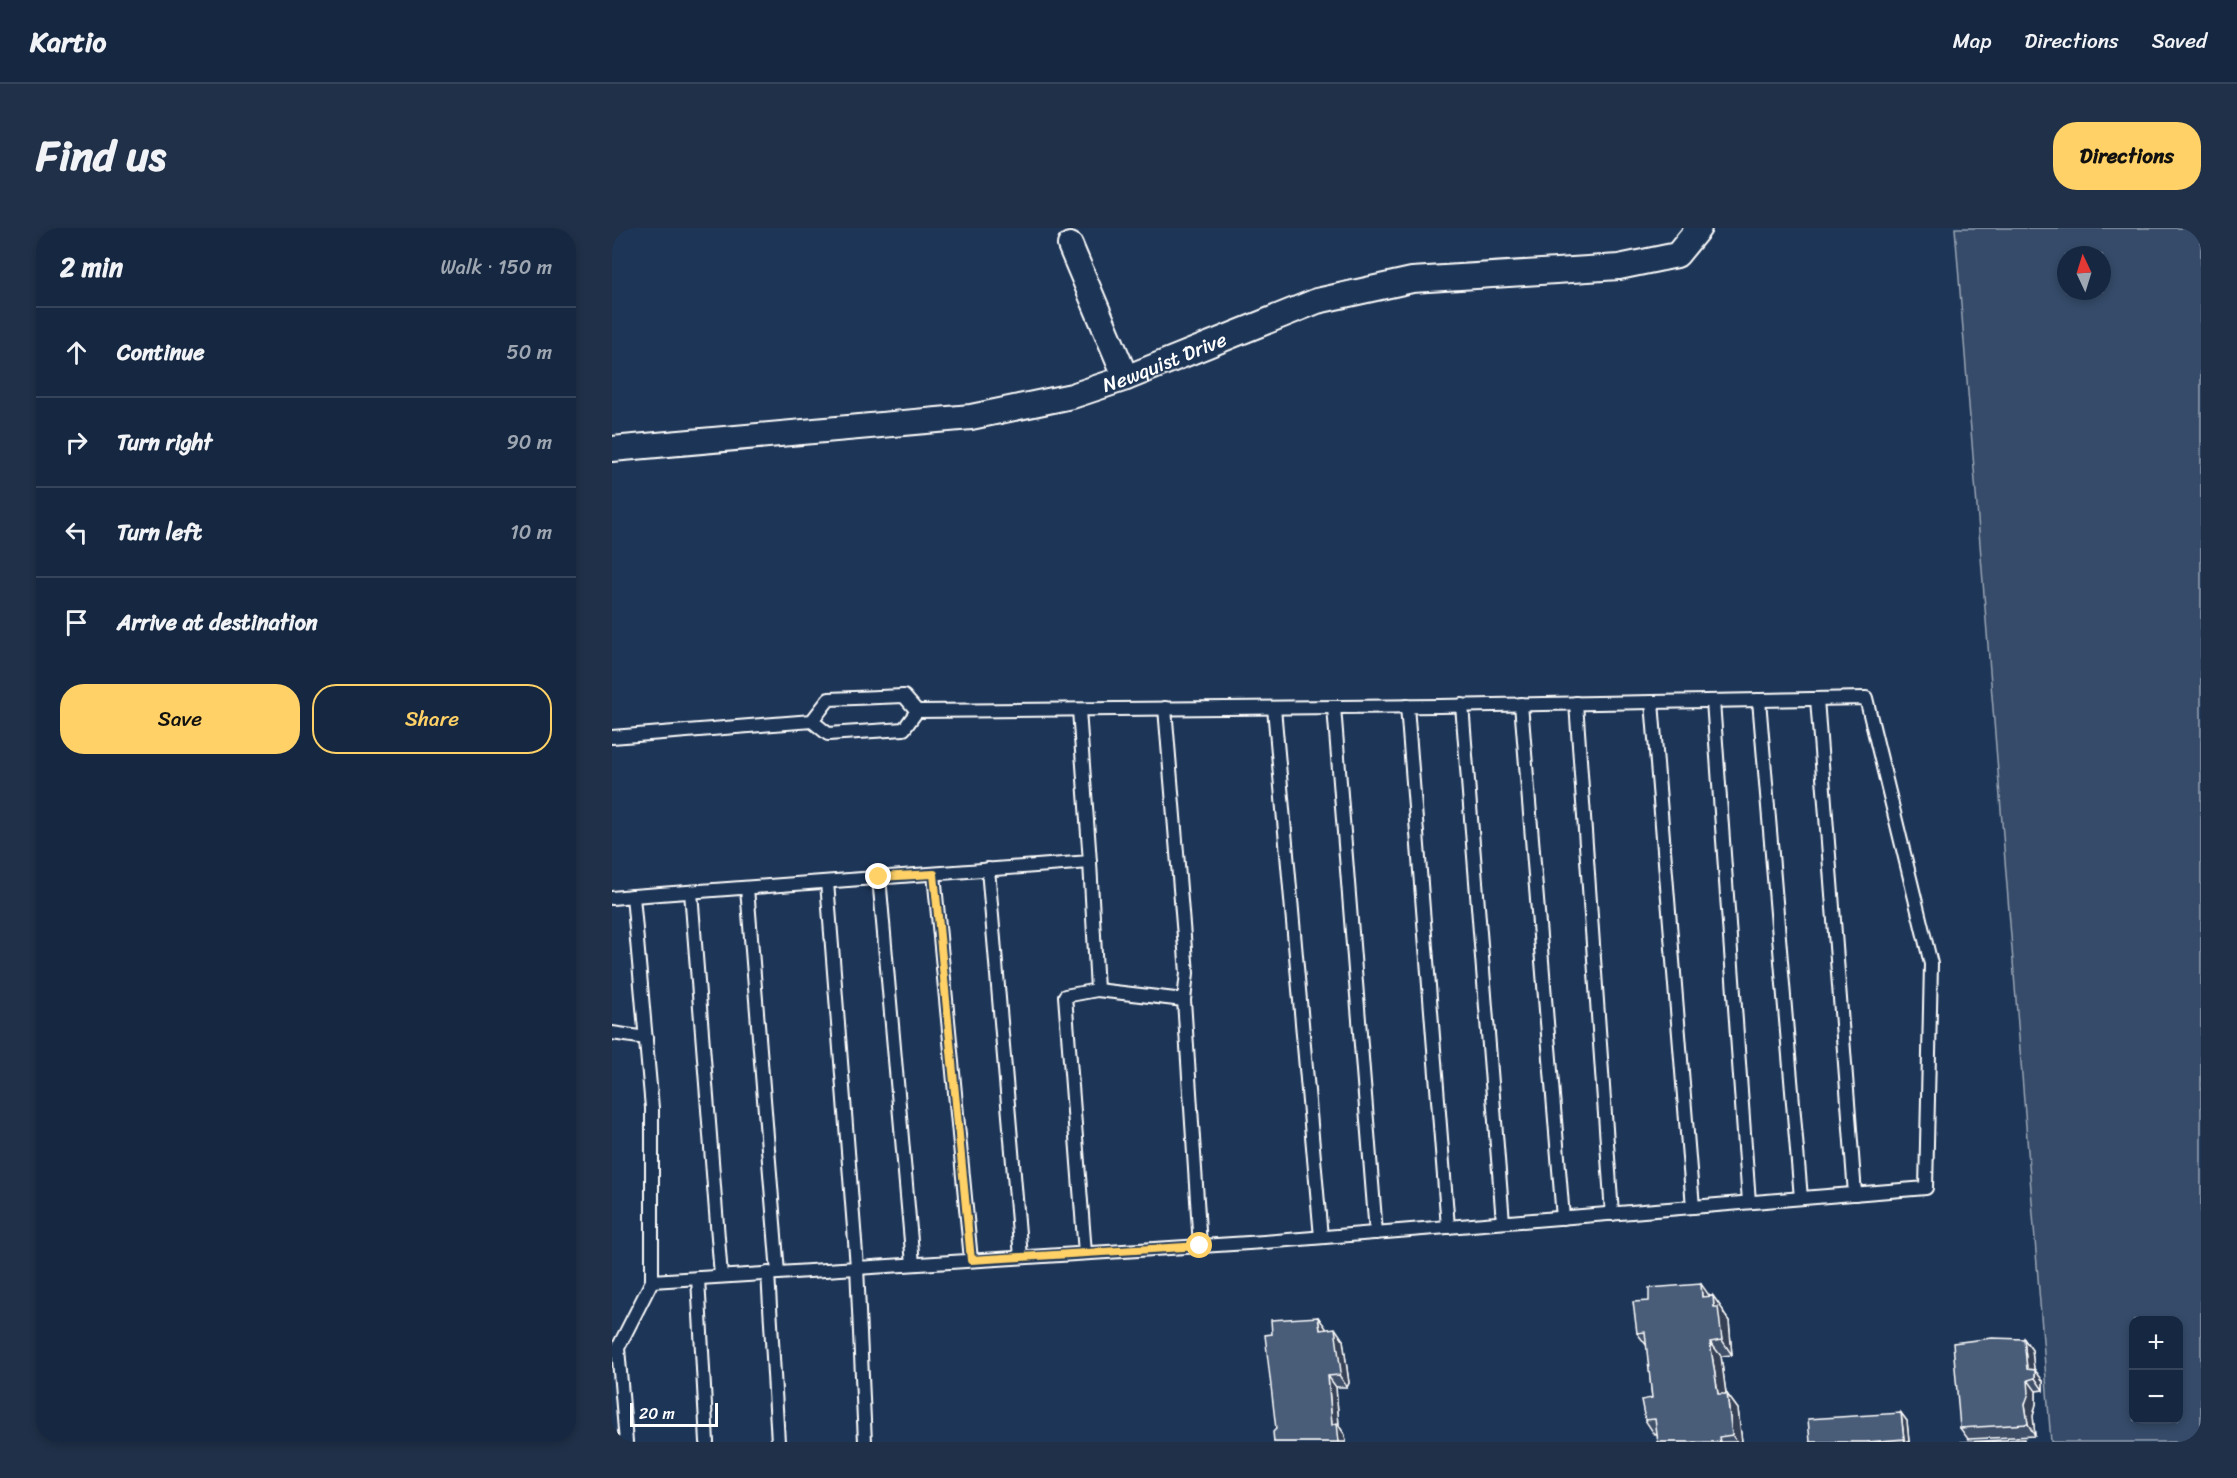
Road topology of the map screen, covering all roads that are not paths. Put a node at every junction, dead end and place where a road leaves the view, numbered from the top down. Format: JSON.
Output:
{"nodes":[{"id":1,"x":1699,"y":228,"type":"edge"},
{"id":2,"x":1070,"y":245,"type":"dead end"},
{"id":3,"x":1126,"y":378,"type":"junction"},
{"id":4,"x":612,"y":448,"type":"edge"},
{"id":5,"x":1817,"y":699,"type":"junction"},
{"id":6,"x":1759,"y":700,"type":"junction"},
{"id":7,"x":1713,"y":701,"type":"junction"},
{"id":8,"x":1652,"y":702,"type":"junction"},
{"id":9,"x":1576,"y":703,"type":"junction"},
{"id":10,"x":1521,"y":704,"type":"junction"},
{"id":11,"x":1462,"y":705,"type":"junction"},
{"id":12,"x":1407,"y":706,"type":"junction"},
{"id":13,"x":1334,"y":707,"type":"junction"},
{"id":14,"x":1165,"y":708,"type":"junction"},
{"id":15,"x":1274,"y":708,"type":"junction"},
{"id":16,"x":1078,"y":710,"type":"junction"},
{"id":17,"x":917,"y":711,"type":"junction"},
{"id":18,"x":812,"y":721,"type":"junction"},
{"id":19,"x":612,"y":737,"type":"edge"},
{"id":20,"x":1090,"y":862,"type":"junction"},
{"id":21,"x":988,"y":869,"type":"junction"},
{"id":22,"x":934,"y":874,"type":"junction"},
{"id":23,"x":879,"y":877,"type":"junction"},
{"id":24,"x":827,"y":882,"type":"junction"},
{"id":25,"x":747,"y":888,"type":"junction"},
{"id":26,"x":691,"y":891,"type":"junction"},
{"id":27,"x":633,"y":896,"type":"junction"},
{"id":28,"x":612,"y":898,"type":"edge"},
{"id":29,"x":1097,"y":990,"type":"junction"},
{"id":30,"x":1184,"y":1000,"type":"junction"},
{"id":31,"x":612,"y":1033,"type":"edge"},
{"id":32,"x":646,"y":1038,"type":"junction"},
{"id":33,"x":1855,"y":1194,"type":"junction"},
{"id":34,"x":1801,"y":1198,"type":"junction"},
{"id":35,"x":1749,"y":1202,"type":"junction"},
{"id":36,"x":1693,"y":1207,"type":"junction"},
{"id":37,"x":1612,"y":1214,"type":"junction"},
{"id":38,"x":1563,"y":1218,"type":"junction"},
{"id":39,"x":1503,"y":1222,"type":"junction"},
{"id":40,"x":1448,"y":1227,"type":"junction"},
{"id":41,"x":1376,"y":1233,"type":"junction"},
{"id":42,"x":1321,"y":1237,"type":"junction"},
{"id":43,"x":1200,"y":1246,"type":"junction"},
{"id":44,"x":1085,"y":1254,"type":"junction"},
{"id":45,"x":1021,"y":1257,"type":"junction"},
{"id":46,"x":971,"y":1260,"type":"junction"},
{"id":47,"x":913,"y":1263,"type":"junction"},
{"id":48,"x":858,"y":1268,"type":"junction"},
{"id":49,"x":773,"y":1273,"type":"junction"},
{"id":50,"x":721,"y":1276,"type":"junction"},
{"id":51,"x":698,"y":1278,"type":"junction"},
{"id":52,"x":652,"y":1281,"type":"junction"},
{"id":53,"x":626,"y":1442,"type":"edge"},
{"id":54,"x":707,"y":1442,"type":"edge"},
{"id":55,"x":778,"y":1442,"type":"edge"},
{"id":56,"x":865,"y":1442,"type":"edge"}],
"edges":[{"from":1,"to":3,"type":"street","name":"Newquist Drive"},
{"from":2,"to":3,"type":"street"},
{"from":3,"to":4,"type":"street","name":"Newquist Drive"},
{"from":5,"to":6,"type":"lane"},
{"from":5,"to":33,"type":"lane"},
{"from":5,"to":33,"type":"lane"},
{"from":6,"to":7,"type":"lane"},
{"from":6,"to":34,"type":"lane"},
{"from":7,"to":8,"type":"lane"},
{"from":7,"to":35,"type":"lane"},
{"from":8,"to":9,"type":"lane"},
{"from":8,"to":36,"type":"lane"},
{"from":9,"to":10,"type":"lane"},
{"from":9,"to":37,"type":"lane"},
{"from":10,"to":11,"type":"lane"},
{"from":10,"to":38,"type":"lane"},
{"from":11,"to":12,"type":"lane"},
{"from":11,"to":39,"type":"lane"},
{"from":12,"to":13,"type":"lane"},
{"from":12,"to":40,"type":"lane"},
{"from":13,"to":15,"type":"lane"},
{"from":13,"to":41,"type":"lane"},
{"from":14,"to":15,"type":"lane"},
{"from":14,"to":16,"type":"lane"},
{"from":14,"to":30,"type":"lane"},
{"from":15,"to":42,"type":"lane"},
{"from":16,"to":17,"type":"lane"},
{"from":16,"to":20,"type":"lane"},
{"from":17,"to":18,"type":"lane"},
{"from":17,"to":18,"type":"lane"},
{"from":18,"to":19,"type":"lane"},
{"from":20,"to":21,"type":"lane"},
{"from":20,"to":29,"type":"lane"},
{"from":21,"to":22,"type":"lane"},
{"from":21,"to":45,"type":"lane"},
{"from":22,"to":23,"type":"lane"},
{"from":22,"to":46,"type":"lane"},
{"from":23,"to":24,"type":"lane"},
{"from":23,"to":47,"type":"lane"},
{"from":24,"to":25,"type":"lane"},
{"from":24,"to":48,"type":"lane"},
{"from":25,"to":26,"type":"lane"},
{"from":25,"to":49,"type":"lane"},
{"from":26,"to":27,"type":"lane"},
{"from":26,"to":50,"type":"lane"},
{"from":27,"to":28,"type":"lane"},
{"from":27,"to":32,"type":"lane"},
{"from":29,"to":30,"type":"lane"},
{"from":29,"to":44,"type":"lane"},
{"from":30,"to":43,"type":"lane"},
{"from":31,"to":32,"type":"lane"},
{"from":32,"to":52,"type":"lane"},
{"from":33,"to":34,"type":"lane"},
{"from":34,"to":35,"type":"lane"},
{"from":35,"to":36,"type":"lane"},
{"from":36,"to":37,"type":"lane"},
{"from":37,"to":38,"type":"lane"},
{"from":38,"to":39,"type":"lane"},
{"from":39,"to":40,"type":"lane"},
{"from":40,"to":41,"type":"lane"},
{"from":41,"to":42,"type":"lane"},
{"from":42,"to":43,"type":"lane"},
{"from":43,"to":44,"type":"lane"},
{"from":44,"to":45,"type":"lane"},
{"from":45,"to":46,"type":"lane"},
{"from":46,"to":47,"type":"lane"},
{"from":47,"to":48,"type":"lane"},
{"from":48,"to":49,"type":"lane"},
{"from":48,"to":56,"type":"lane"},
{"from":49,"to":50,"type":"lane"},
{"from":49,"to":55,"type":"lane"},
{"from":50,"to":51,"type":"lane"},
{"from":51,"to":52,"type":"lane"},
{"from":51,"to":54,"type":"lane"},
{"from":52,"to":53,"type":"lane"}]}
